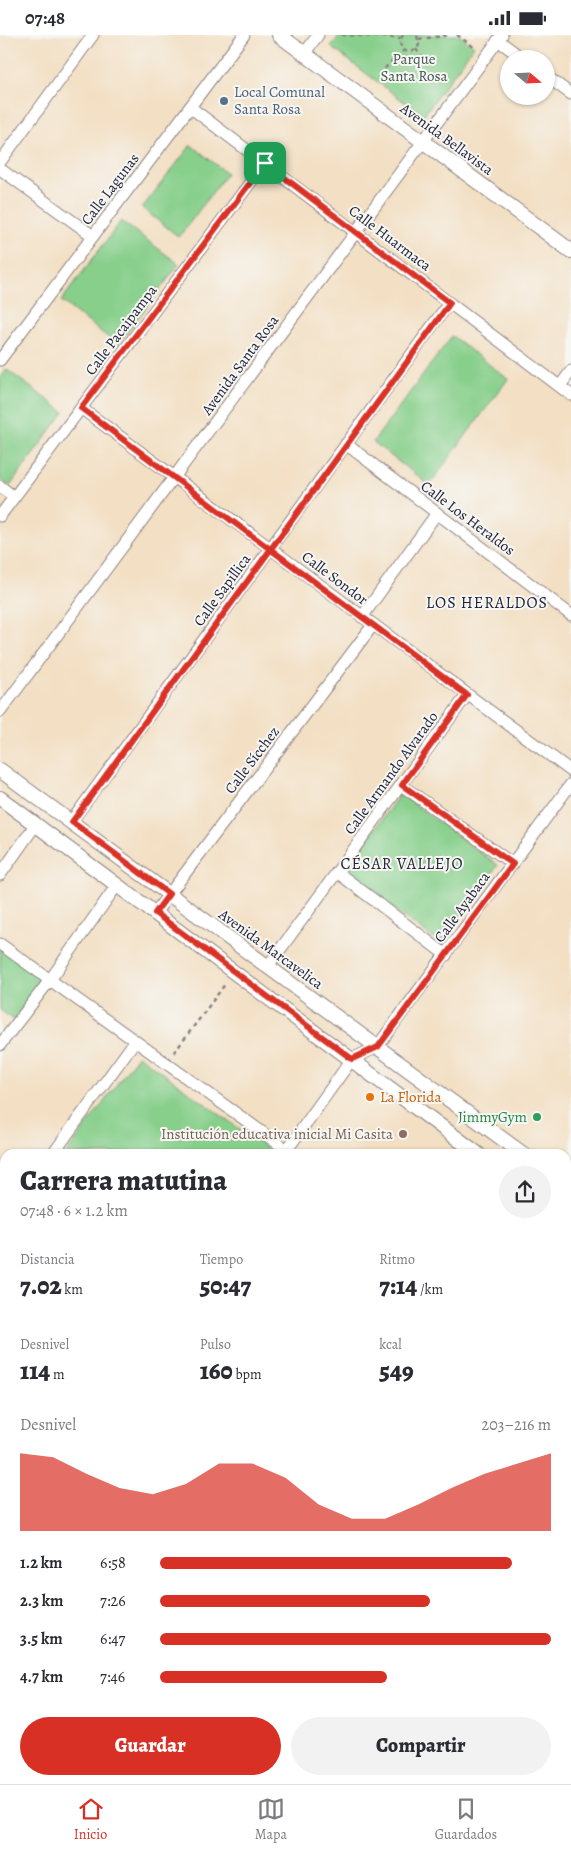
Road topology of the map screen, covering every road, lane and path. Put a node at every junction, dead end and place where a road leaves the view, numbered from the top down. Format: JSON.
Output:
{"nodes":[{"id":1,"x":93,"y":35,"type":"edge"},
{"id":2,"x":244,"y":35,"type":"edge"},
{"id":3,"x":279,"y":35,"type":"edge"},
{"id":4,"x":318,"y":35,"type":"edge"},
{"id":5,"x":342,"y":35,"type":"edge"},
{"id":6,"x":417,"y":35,"type":"edge"},
{"id":7,"x":450,"y":35,"type":"edge"},
{"id":8,"x":457,"y":35,"type":"edge"},
{"id":9,"x":401,"y":37,"type":"edge"},
{"id":10,"x":500,"y":38,"type":"edge"},
{"id":11,"x":420,"y":39,"type":"junction"},
{"id":12,"x":475,"y":48,"type":"dead end"},
{"id":13,"x":416,"y":49,"type":"junction"},
{"id":14,"x":404,"y":50,"type":"junction"},
{"id":15,"x":513,"y":50,"type":"edge"},
{"id":16,"x":304,"y":53,"type":"junction"},
{"id":17,"x":422,"y":58,"type":"dead end"},
{"id":18,"x":379,"y":74,"type":"dead end"},
{"id":19,"x":555,"y":82,"type":"edge"},
{"id":20,"x":571,"y":94,"type":"edge"},
{"id":21,"x":190,"y":107,"type":"junction"},
{"id":22,"x":424,"y":142,"type":"junction"},
{"id":23,"x":0,"y":161,"type":"edge"},
{"id":24,"x":265,"y":163,"type":"junction"},
{"id":25,"x":0,"y":169,"type":"edge"},
{"id":26,"x":357,"y":232,"type":"junction"},
{"id":27,"x":93,"y":236,"type":"junction"},
{"id":28,"x":571,"y":251,"type":"edge"},
{"id":29,"x":450,"y":303,"type":"junction"},
{"id":30,"x":0,"y":360,"type":"edge"},
{"id":31,"x":571,"y":371,"type":"edge"},
{"id":32,"x":560,"y":386,"type":"junction"},
{"id":33,"x":571,"y":395,"type":"edge"},
{"id":34,"x":81,"y":408,"type":"junction"},
{"id":35,"x":346,"y":444,"type":"junction"},
{"id":36,"x":175,"y":479,"type":"junction"},
{"id":37,"x":0,"y":486,"type":"edge"},
{"id":38,"x":14,"y":497,"type":"junction"},
{"id":39,"x":437,"y":513,"type":"junction"},
{"id":40,"x":0,"y":516,"type":"edge"},
{"id":41,"x":270,"y":549,"type":"junction"},
{"id":42,"x":571,"y":615,"type":"edge"},
{"id":43,"x":362,"y":617,"type":"junction"},
{"id":44,"x":373,"y":625,"type":"junction"},
{"id":45,"x":467,"y":695,"type":"junction"},
{"id":46,"x":0,"y":712,"type":"edge"},
{"id":47,"x":0,"y":770,"type":"edge"},
{"id":48,"x":571,"y":771,"type":"edge"},
{"id":49,"x":571,"y":784,"type":"edge"},
{"id":50,"x":402,"y":785,"type":"junction"},
{"id":51,"x":0,"y":798,"type":"edge"},
{"id":52,"x":72,"y":822,"type":"junction"},
{"id":53,"x":36,"y":824,"type":"junction"},
{"id":54,"x":513,"y":864,"type":"junction"},
{"id":55,"x":337,"y":872,"type":"junction"},
{"id":56,"x":0,"y":875,"type":"edge"},
{"id":57,"x":117,"y":885,"type":"junction"},
{"id":58,"x":169,"y":894,"type":"junction"},
{"id":59,"x":155,"y":913,"type":"junction"},
{"id":60,"x":0,"y":944,"type":"edge"},
{"id":61,"x":446,"y":955,"type":"junction"},
{"id":62,"x":268,"y":966,"type":"junction"},
{"id":63,"x":234,"y":971,"type":"junction"},
{"id":64,"x":50,"y":980,"type":"junction"},
{"id":65,"x":135,"y":1041,"type":"junction"},
{"id":66,"x":0,"y":1045,"type":"edge"},
{"id":67,"x":378,"y":1047,"type":"junction"},
{"id":68,"x":352,"y":1059,"type":"junction"},
{"id":69,"x":167,"y":1063,"type":"junction"},
{"id":70,"x":57,"y":1149,"type":"edge"},
{"id":71,"x":282,"y":1149,"type":"edge"},
{"id":72,"x":288,"y":1149,"type":"edge"},
{"id":73,"x":471,"y":1149,"type":"edge"},
{"id":74,"x":516,"y":1149,"type":"edge"}],
"edges":[{"from":1,"to":23,"type":"street"},
{"from":2,"to":21,"type":"street","name":"Calle Lagunas"},
{"from":3,"to":16,"type":"street","name":"Avenida Bellavista"},
{"from":4,"to":16,"type":"street"},
{"from":5,"to":9,"type":"path"},
{"from":6,"to":11,"type":"path"},
{"from":7,"to":11,"type":"path"},
{"from":8,"to":12,"type":"path"},
{"from":9,"to":14,"type":"path"},
{"from":10,"to":15,"type":"street"},
{"from":10,"to":22,"type":"street","name":"Avenida Santa Rosa"},
{"from":11,"to":13,"type":"path"},
{"from":13,"to":14,"type":"path"},
{"from":13,"to":17,"type":"path"},
{"from":14,"to":18,"type":"path"},
{"from":16,"to":22,"type":"street","name":"Avenida Bellavista"},
{"from":19,"to":20,"type":"street"},
{"from":21,"to":24,"type":"street","name":"Calle Huarmaca"},
{"from":21,"to":27,"type":"street","name":"Calle Lagunas"},
{"from":22,"to":26,"type":"street","name":"Avenida Santa Rosa"},
{"from":22,"to":28,"type":"street","name":"Avenida Bellavista"},
{"from":24,"to":26,"type":"street","name":"Calle Huarmaca"},
{"from":24,"to":34,"type":"street","name":"Calle Pacaipampa"},
{"from":25,"to":27,"type":"street"},
{"from":26,"to":29,"type":"street","name":"Calle Huarmaca"},
{"from":26,"to":36,"type":"street","name":"Avenida Santa Rosa"},
{"from":27,"to":30,"type":"street","name":"Calle Lagunas"},
{"from":29,"to":32,"type":"street","name":"Calle Huarmaca"},
{"from":29,"to":35,"type":"street","name":"Calle Sapillica"},
{"from":31,"to":32,"type":"street"},
{"from":32,"to":33,"type":"street","name":"Calle Huarmaca"},
{"from":34,"to":36,"type":"street","name":"Calle Sondor"},
{"from":34,"to":38,"type":"street","name":"Calle Pacaipampa"},
{"from":35,"to":39,"type":"street","name":"Calle Los Heraldos"},
{"from":35,"to":41,"type":"street","name":"Calle Sapillica"},
{"from":36,"to":41,"type":"street","name":"Calle Sondor"},
{"from":36,"to":46,"type":"street","name":"Avenida Santa Rosa"},
{"from":37,"to":38,"type":"street"},
{"from":38,"to":40,"type":"street","name":"Calle Pacaipampa"},
{"from":39,"to":42,"type":"street","name":"Calle Los Heraldos"},
{"from":39,"to":43,"type":"street"},
{"from":41,"to":43,"type":"street","name":"Calle Sondor"},
{"from":41,"to":52,"type":"street","name":"Calle Sapillica"},
{"from":43,"to":44,"type":"street","name":"Calle Sondor"},
{"from":44,"to":45,"type":"street","name":"Calle Sondor"},
{"from":44,"to":58,"type":"street","name":"Calle Sícchez"},
{"from":45,"to":48,"type":"street","name":"Calle Sondor"},
{"from":45,"to":50,"type":"street","name":"Calle Armando Alvarado"},
{"from":47,"to":52,"type":"street","name":"Avenida Marcavelica"},
{"from":49,"to":54,"type":"street","name":"Calle Ayabaca"},
{"from":50,"to":54,"type":"street"},
{"from":50,"to":55,"type":"street","name":"Calle Armando Alvarado"},
{"from":51,"to":53,"type":"street"},
{"from":52,"to":58,"type":"street","name":"Avenida Marcavelica"},
{"from":53,"to":56,"type":"street"},
{"from":53,"to":57,"type":"street"},
{"from":54,"to":61,"type":"street","name":"Calle Ayabaca"},
{"from":55,"to":61,"type":"street"},
{"from":55,"to":62,"type":"street","name":"Calle Armando Alvarado"},
{"from":57,"to":59,"type":"street"},
{"from":57,"to":64,"type":"street"},
{"from":58,"to":59,"type":"street","name":"Calle Sícchez"},
{"from":58,"to":62,"type":"street","name":"Avenida Marcavelica"},
{"from":59,"to":63,"type":"street"},
{"from":60,"to":64,"type":"street"},
{"from":61,"to":67,"type":"street","name":"Calle Ayabaca"},
{"from":62,"to":67,"type":"street","name":"Avenida Marcavelica"},
{"from":63,"to":68,"type":"street"},
{"from":63,"to":69,"type":"path"},
{"from":64,"to":65,"type":"street"},
{"from":64,"to":66,"type":"street"},
{"from":65,"to":69,"type":"street"},
{"from":65,"to":70,"type":"street"},
{"from":67,"to":68,"type":"street"},
{"from":67,"to":74,"type":"street","name":"Avenida Marcavelica"},
{"from":68,"to":72,"type":"street"},
{"from":68,"to":73,"type":"street"},
{"from":69,"to":71,"type":"street"}]}
